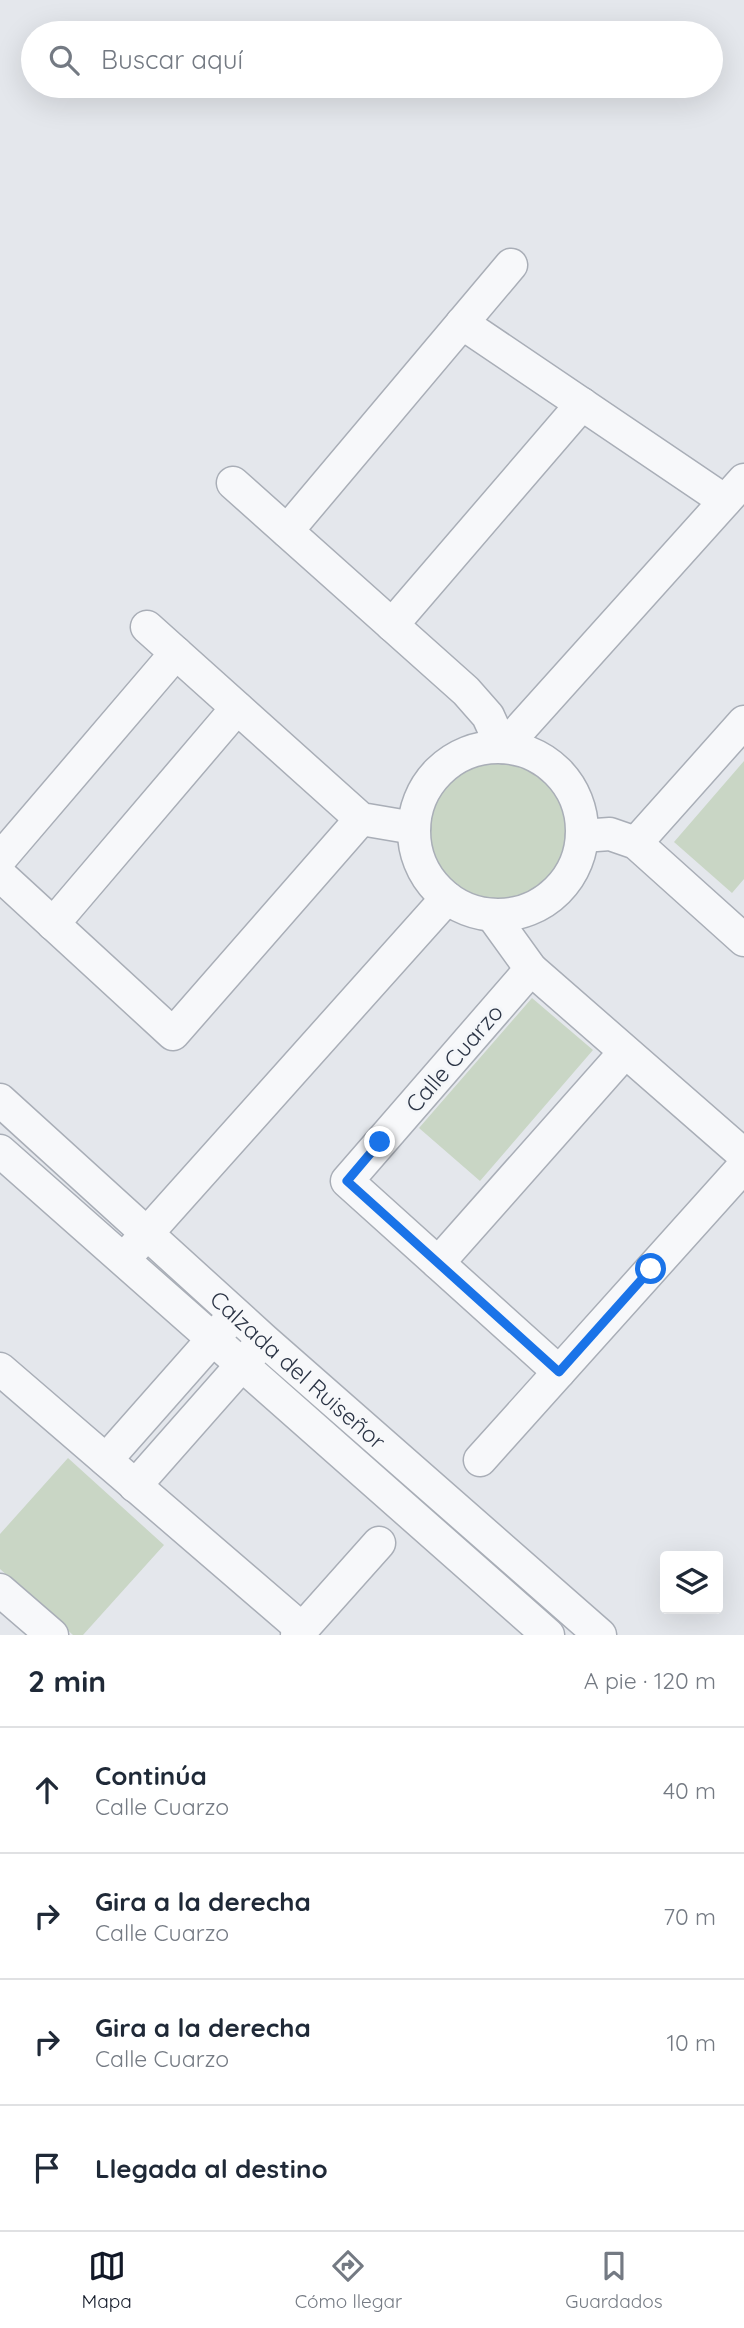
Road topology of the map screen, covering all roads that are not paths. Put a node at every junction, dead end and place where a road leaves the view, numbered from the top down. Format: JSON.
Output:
{"nodes":[{"id":1,"x":511,"y":265,"type":"dead end"},
{"id":2,"x":462,"y":323,"type":"junction"},
{"id":3,"x":582,"y":404,"type":"junction"},
{"id":4,"x":233,"y":483,"type":"dead end"},
{"id":5,"x":734,"y":490,"type":"edge"},
{"id":6,"x":287,"y":531,"type":"junction"},
{"id":7,"x":392,"y":625,"type":"junction"},
{"id":8,"x":147,"y":627,"type":"dead end"},
{"id":9,"x":176,"y":653,"type":"junction"},
{"id":10,"x":237,"y":708,"type":"junction"},
{"id":11,"x":744,"y":722,"type":"edge"},
{"id":12,"x":503,"y":747,"type":"junction"},
{"id":13,"x":362,"y":819,"type":"junction"},
{"id":14,"x":414,"y":828,"type":"junction"},
{"id":15,"x":582,"y":836,"type":"junction"},
{"id":16,"x":636,"y":843,"type":"junction"},
{"id":17,"x":0,"y":859,"type":"edge"},
{"id":18,"x":0,"y":875,"type":"edge"},
{"id":19,"x":447,"y":898,"type":"junction"},
{"id":20,"x":492,"y":915,"type":"junction"},
{"id":21,"x":53,"y":924,"type":"junction"},
{"id":22,"x":740,"y":928,"type":"edge"},
{"id":23,"x":531,"y":970,"type":"junction"},
{"id":24,"x":625,"y":1052,"type":"junction"},
{"id":25,"x":0,"y":1100,"type":"edge"},
{"id":26,"x":0,"y":1152,"type":"edge"},
{"id":27,"x":744,"y":1155,"type":"edge"},
{"id":28,"x":744,"y":1167,"type":"edge"},
{"id":29,"x":146,"y":1233,"type":"junction"},
{"id":30,"x":123,"y":1260,"type":"junction"},
{"id":31,"x":438,"y":1263,"type":"junction"},
{"id":32,"x":235,"y":1314,"type":"junction"},
{"id":33,"x":213,"y":1339,"type":"junction"},
{"id":34,"x":264,"y":1340,"type":"junction"},
{"id":35,"x":242,"y":1365,"type":"junction"},
{"id":36,"x":0,"y":1369,"type":"edge"},
{"id":37,"x":559,"y":1372,"type":"junction"},
{"id":38,"x":106,"y":1460,"type":"junction"},
{"id":39,"x":480,"y":1460,"type":"dead end"},
{"id":40,"x":135,"y":1486,"type":"junction"},
{"id":41,"x":379,"y":1543,"type":"dead end"},
{"id":42,"x":0,"y":1590,"type":"edge"},
{"id":43,"x":300,"y":1632,"type":"edge"},
{"id":44,"x":52,"y":1635,"type":"edge"},
{"id":45,"x":548,"y":1635,"type":"edge"},
{"id":46,"x":600,"y":1635,"type":"edge"}],
"edges":[{"from":1,"to":2,"type":"street"},
{"from":2,"to":3,"type":"street"},
{"from":2,"to":6,"type":"street"},
{"from":3,"to":5,"type":"street"},
{"from":3,"to":7,"type":"street"},
{"from":4,"to":6,"type":"street"},
{"from":5,"to":12,"type":"street"},
{"from":6,"to":7,"type":"street"},
{"from":7,"to":12,"type":"street"},
{"from":8,"to":9,"type":"street"},
{"from":9,"to":10,"type":"street"},
{"from":9,"to":17,"type":"street"},
{"from":10,"to":13,"type":"street"},
{"from":10,"to":21,"type":"street"},
{"from":11,"to":16,"type":"street"},
{"from":12,"to":14,"type":"street"},
{"from":12,"to":15,"type":"street"},
{"from":13,"to":14,"type":"street"},
{"from":13,"to":21,"type":"street"},
{"from":14,"to":19,"type":"street"},
{"from":15,"to":16,"type":"street"},
{"from":15,"to":20,"type":"street"},
{"from":16,"to":22,"type":"street"},
{"from":18,"to":21,"type":"street"},
{"from":19,"to":20,"type":"street"},
{"from":19,"to":29,"type":"street"},
{"from":20,"to":23,"type":"street"},
{"from":23,"to":24,"type":"street"},
{"from":23,"to":31,"type":"street","name":"Calle Cuarzo"},
{"from":24,"to":27,"type":"street"},
{"from":24,"to":31,"type":"street"},
{"from":25,"to":29,"type":"street","name":"Calzada del Ruiseñor"},
{"from":26,"to":30,"type":"street","name":"Calzada del Ruiseñor"},
{"from":28,"to":37,"type":"street"},
{"from":29,"to":30,"type":"street"},
{"from":29,"to":32,"type":"street","name":"Calzada del Ruiseñor"},
{"from":30,"to":33,"type":"street","name":"Calzada del Ruiseñor"},
{"from":31,"to":37,"type":"street","name":"Calle Cuarzo"},
{"from":32,"to":33,"type":"street"},
{"from":32,"to":34,"type":"street","name":"Calzada del Ruiseñor"},
{"from":33,"to":35,"type":"street","name":"Calzada del Ruiseñor"},
{"from":33,"to":38,"type":"street"},
{"from":34,"to":35,"type":"street"},
{"from":34,"to":46,"type":"street","name":"Calzada del Ruiseñor"},
{"from":35,"to":40,"type":"street"},
{"from":35,"to":45,"type":"street","name":"Calzada del Ruiseñor"},
{"from":36,"to":38,"type":"street"},
{"from":37,"to":39,"type":"street"},
{"from":38,"to":40,"type":"street"},
{"from":40,"to":43,"type":"street"},
{"from":41,"to":43,"type":"street"},
{"from":42,"to":44,"type":"street"}]}
